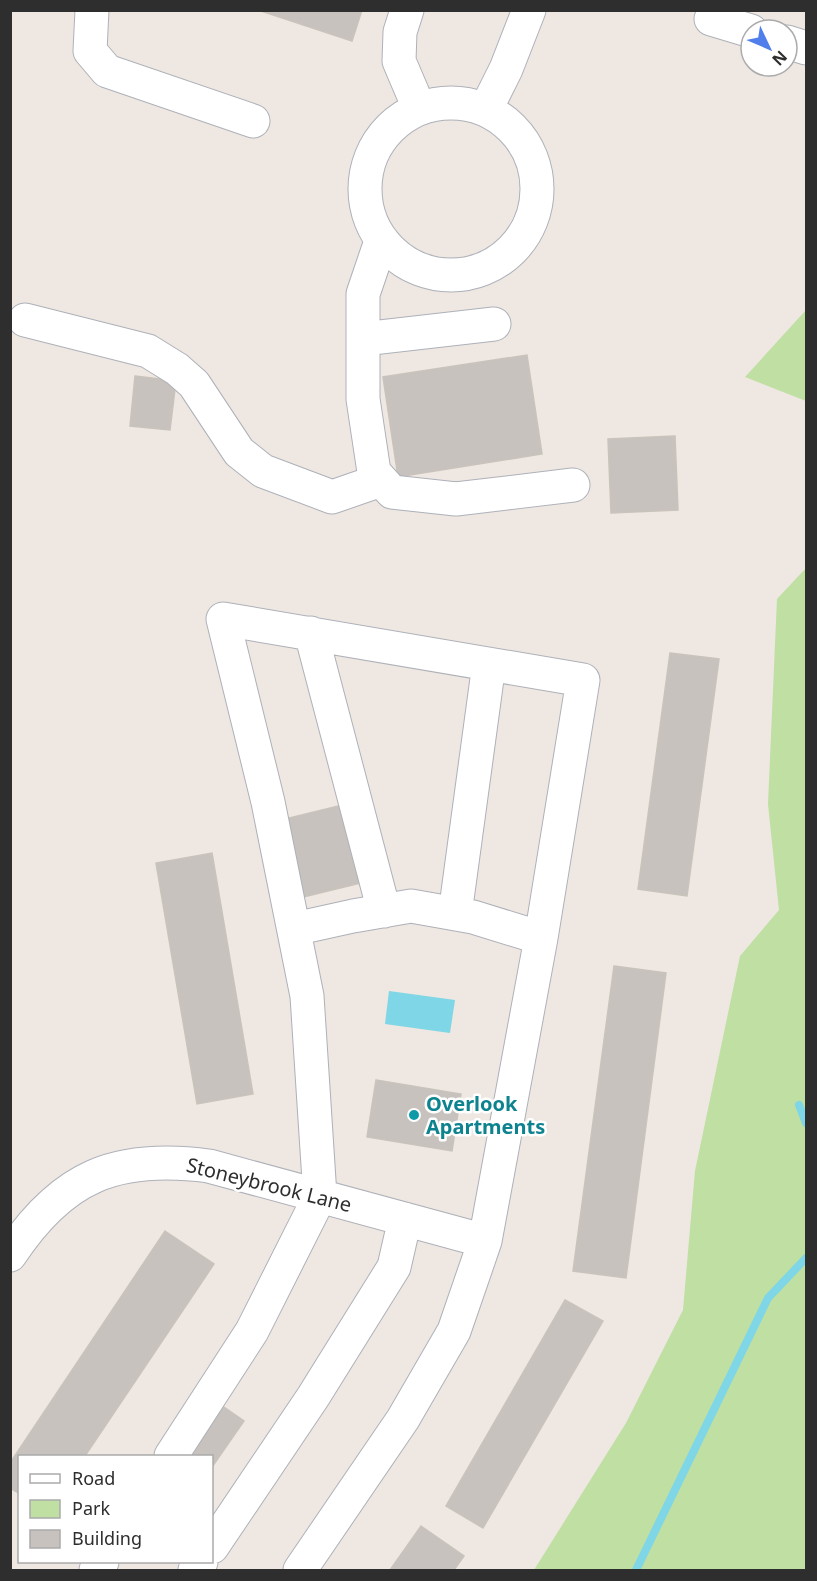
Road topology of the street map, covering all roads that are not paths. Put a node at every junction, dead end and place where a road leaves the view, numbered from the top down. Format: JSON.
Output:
{"nodes":[{"id":1,"x":92,"y":10,"type":"edge"},
{"id":2,"x":407,"y":10,"type":"edge"},
{"id":3,"x":530,"y":10,"type":"edge"},
{"id":4,"x":711,"y":19,"type":"dead end"},
{"id":5,"x":739,"y":27,"type":"edge"},
{"id":6,"x":418,"y":108,"type":"junction"},
{"id":7,"x":486,"y":109,"type":"junction"},
{"id":8,"x":253,"y":121,"type":"dead end"},
{"id":9,"x":381,"y":241,"type":"junction"},
{"id":10,"x":25,"y":320,"type":"dead end"},
{"id":11,"x":494,"y":324,"type":"dead end"},
{"id":12,"x":363,"y":339,"type":"junction"},
{"id":13,"x":381,"y":480,"type":"junction"},
{"id":14,"x":573,"y":485,"type":"dead end"},
{"id":15,"x":311,"y":633,"type":"junction"},
{"id":16,"x":489,"y":664,"type":"junction"},
{"id":17,"x":384,"y":911,"type":"junction"},
{"id":18,"x":455,"y":914,"type":"junction"},
{"id":19,"x":294,"y":930,"type":"junction"},
{"id":20,"x":541,"y":938,"type":"junction"},
{"id":21,"x":320,"y":1196,"type":"junction"},
{"id":22,"x":405,"y":1219,"type":"junction"},
{"id":23,"x":485,"y":1241,"type":"junction"},
{"id":24,"x":10,"y":1255,"type":"edge"},
{"id":25,"x":172,"y":1455,"type":"edge"},
{"id":26,"x":213,"y":1546,"type":"edge"},
{"id":27,"x":300,"y":1570,"type":"edge"}],
"edges":[{"from":1,"to":8,"type":"street"},
{"from":2,"to":6,"type":"street"},
{"from":3,"to":7,"type":"street"},
{"from":4,"to":5,"type":"street"},
{"from":6,"to":7,"type":"street"},
{"from":6,"to":9,"type":"street"},
{"from":7,"to":9,"type":"street"},
{"from":9,"to":12,"type":"street"},
{"from":10,"to":13,"type":"street"},
{"from":11,"to":12,"type":"street"},
{"from":12,"to":13,"type":"street"},
{"from":13,"to":14,"type":"street"},
{"from":15,"to":16,"type":"street"},
{"from":15,"to":17,"type":"street"},
{"from":15,"to":19,"type":"street"},
{"from":16,"to":18,"type":"street"},
{"from":16,"to":20,"type":"street"},
{"from":17,"to":18,"type":"street"},
{"from":17,"to":19,"type":"street"},
{"from":18,"to":20,"type":"street"},
{"from":19,"to":21,"type":"street"},
{"from":20,"to":23,"type":"street"},
{"from":21,"to":22,"type":"street","name":"Stoneybrook Lane"},
{"from":21,"to":24,"type":"street","name":"Stoneybrook Lane"},
{"from":21,"to":25,"type":"street"},
{"from":22,"to":23,"type":"street","name":"Stoneybrook Lane"},
{"from":22,"to":26,"type":"street"},
{"from":23,"to":27,"type":"street"}]}
